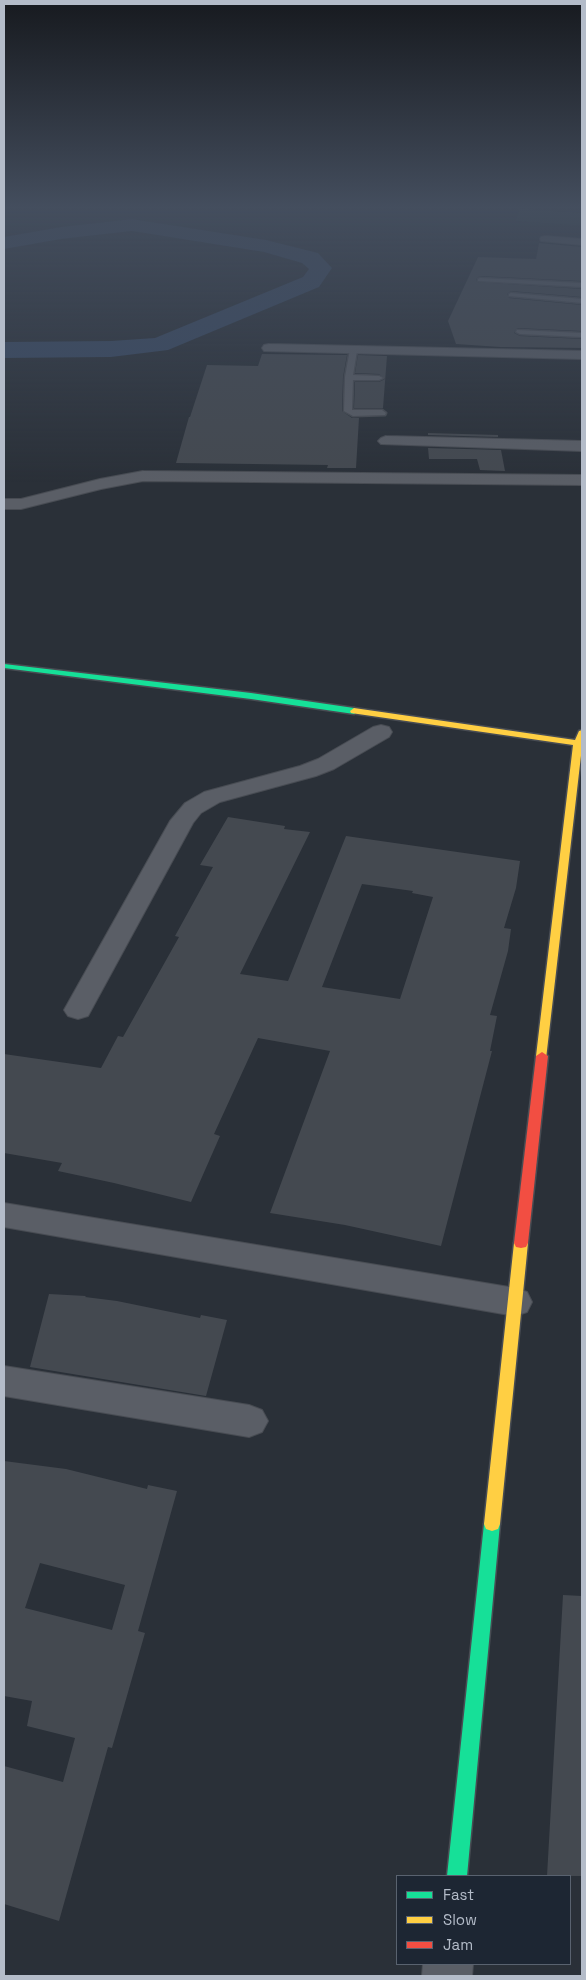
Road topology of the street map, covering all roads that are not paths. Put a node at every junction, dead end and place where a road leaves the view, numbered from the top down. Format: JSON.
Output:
{"nodes":[{"id":1,"x":551,"y":298,"type":"edge"},
{"id":2,"x":582,"y":301,"type":"edge"},
{"id":3,"x":520,"y":332,"type":"dead end"},
{"id":4,"x":582,"y":335,"type":"edge"},
{"id":5,"x":270,"y":348,"type":"dead end"},
{"id":6,"x":353,"y":351,"type":"junction"},
{"id":7,"x":582,"y":355,"type":"edge"},
{"id":8,"x":349,"y":377,"type":"junction"},
{"id":9,"x":379,"y":378,"type":"dead end"},
{"id":10,"x":382,"y":413,"type":"dead end"},
{"id":11,"x":386,"y":442,"type":"dead end"},
{"id":12,"x":582,"y":446,"type":"edge"},
{"id":13,"x":582,"y":480,"type":"edge"},
{"id":14,"x":4,"y":504,"type":"edge"},
{"id":15,"x":4,"y":666,"type":"edge"},
{"id":16,"x":377,"y":731,"type":"dead end"},
{"id":17,"x":581,"y":740,"type":"edge"},
{"id":18,"x":575,"y":760,"type":"edge"},
{"id":19,"x":78,"y":1010,"type":"dead end"},
{"id":20,"x":4,"y":1215,"type":"edge"},
{"id":21,"x":515,"y":1302,"type":"junction"},
{"id":22,"x":4,"y":1380,"type":"edge"},
{"id":23,"x":249,"y":1421,"type":"dead end"},
{"id":24,"x":457,"y":1875,"type":"edge"}],
"edges":[{"from":1,"to":2,"type":"lane"},
{"from":3,"to":4,"type":"lane"},
{"from":5,"to":6,"type":"street"},
{"from":6,"to":7,"type":"street"},
{"from":6,"to":8,"type":"lane"},
{"from":8,"to":9,"type":"lane"},
{"from":8,"to":10,"type":"lane"},
{"from":11,"to":12,"type":"street"},
{"from":13,"to":14,"type":"street"},
{"from":15,"to":17,"type":"street"},
{"from":16,"to":19,"type":"street"},
{"from":17,"to":18,"type":"street"},
{"from":18,"to":21,"type":"street"},
{"from":20,"to":21,"type":"street"},
{"from":21,"to":24,"type":"street"},
{"from":22,"to":23,"type":"street"}]}
